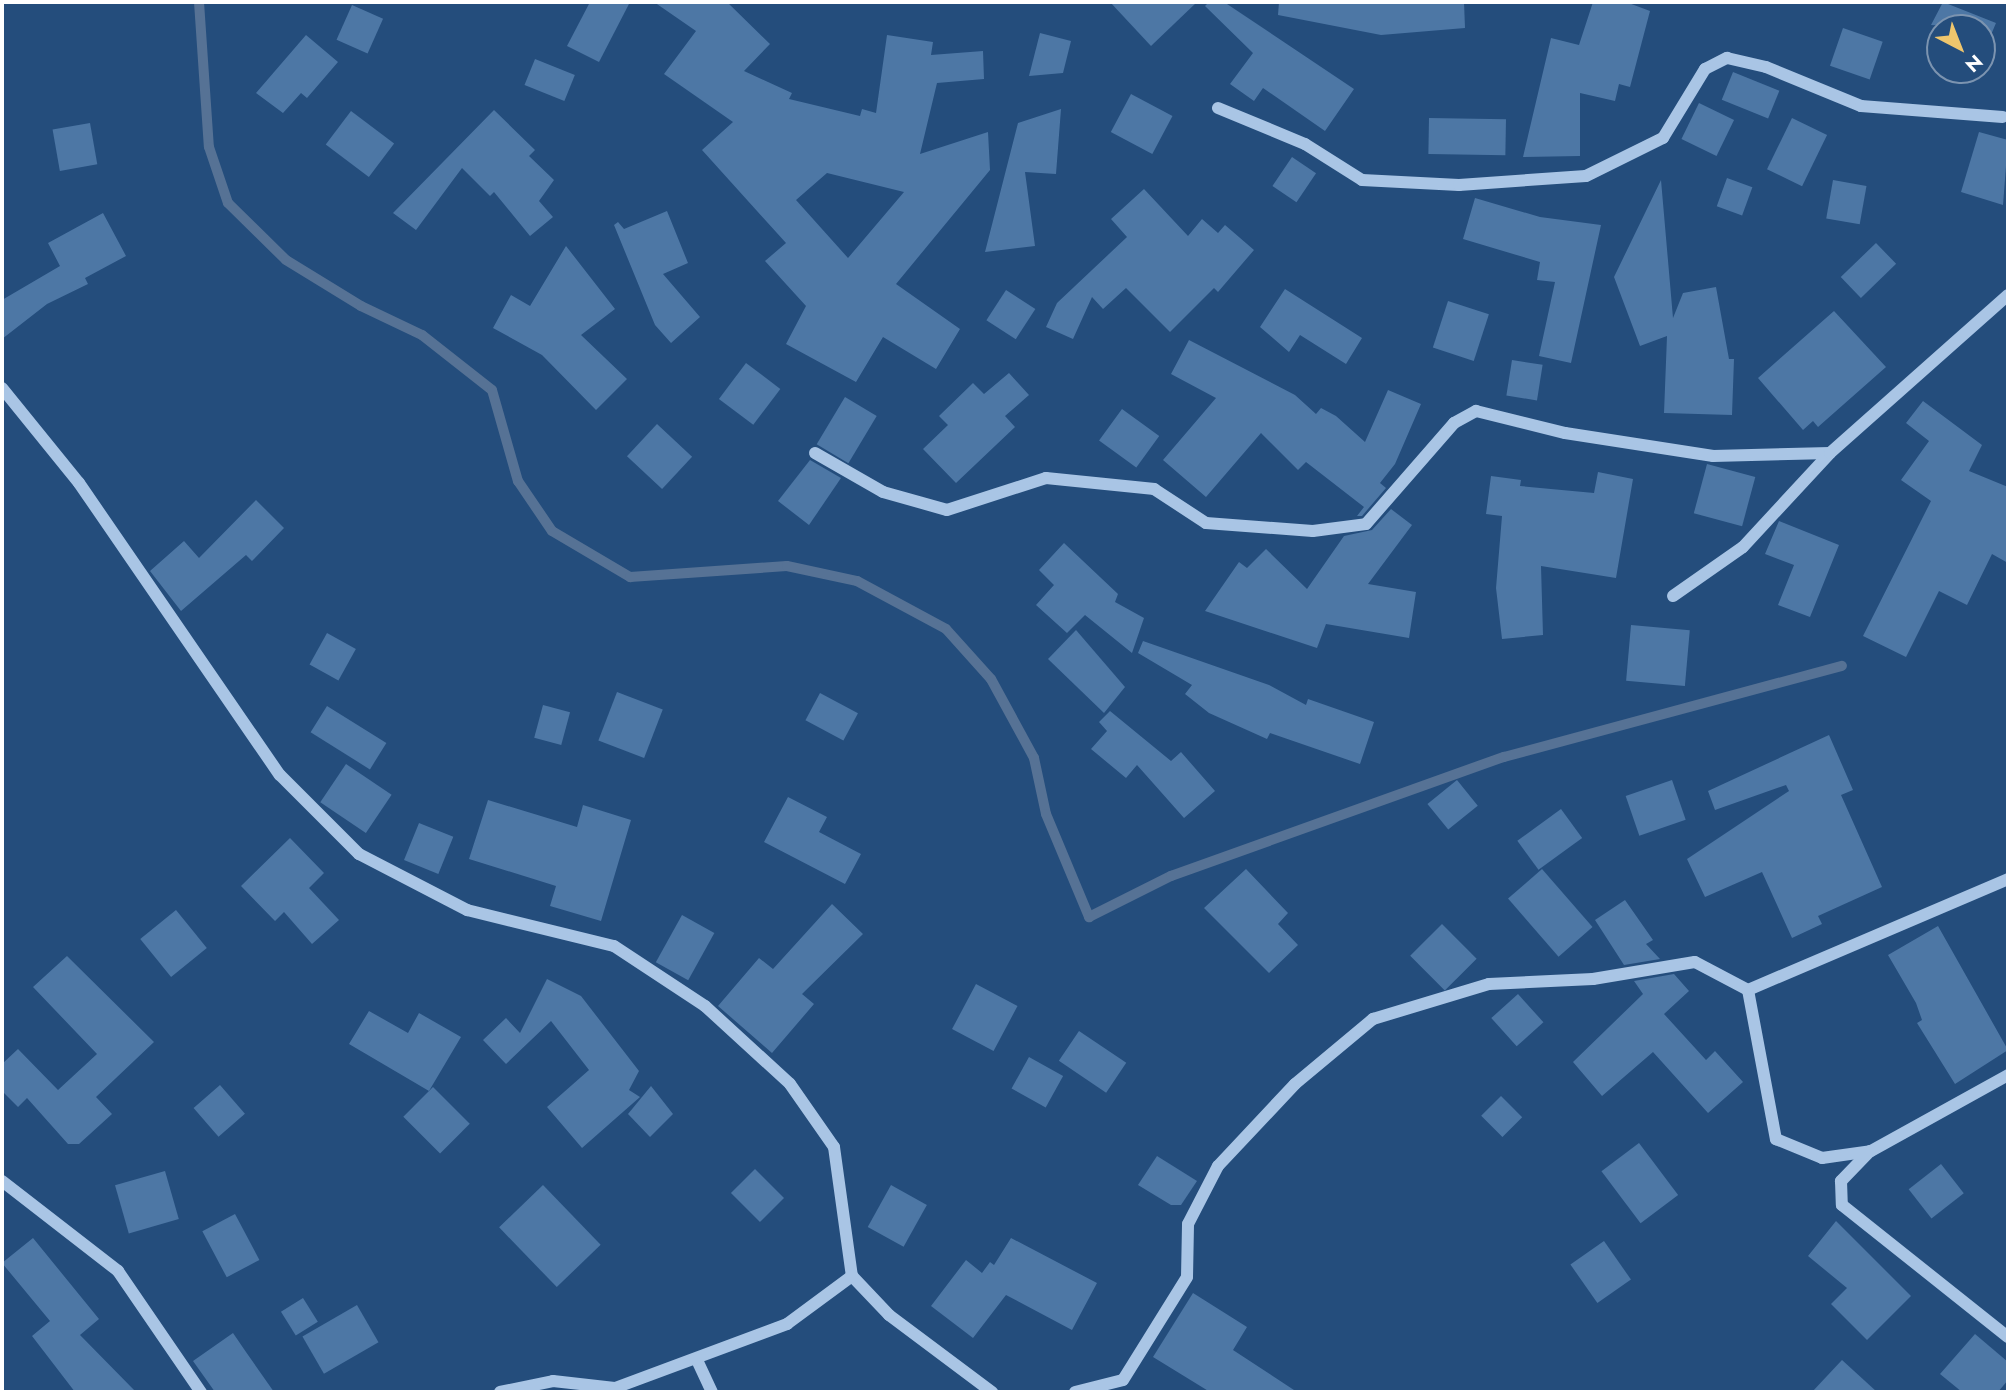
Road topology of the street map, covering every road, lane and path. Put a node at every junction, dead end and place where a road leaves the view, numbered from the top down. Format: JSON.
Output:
{"nodes":[{"id":1,"x":1217,"y":108,"type":"dead end"},
{"id":2,"x":2003,"y":117,"type":"dead end"},
{"id":3,"x":2008,"y":295,"type":"edge"},
{"id":4,"x":2,"y":388,"type":"edge"},
{"id":5,"x":815,"y":453,"type":"dead end"},
{"id":6,"x":1830,"y":453,"type":"junction"},
{"id":7,"x":1673,"y":596,"type":"dead end"},
{"id":8,"x":2008,"y":880,"type":"edge"},
{"id":9,"x":1748,"y":990,"type":"junction"},
{"id":10,"x":2008,"y":1075,"type":"edge"},
{"id":11,"x":1871,"y":1151,"type":"junction"},
{"id":12,"x":2,"y":1181,"type":"edge"},
{"id":13,"x":852,"y":1276,"type":"junction"},
{"id":14,"x":2008,"y":1338,"type":"edge"},
{"id":15,"x":697,"y":1360,"type":"junction"},
{"id":16,"x":201,"y":1392,"type":"edge"},
{"id":17,"x":500,"y":1392,"type":"edge"},
{"id":18,"x":712,"y":1392,"type":"edge"},
{"id":19,"x":992,"y":1392,"type":"edge"},
{"id":20,"x":1075,"y":1392,"type":"edge"}],
"edges":[{"from":1,"to":2,"type":"street"},
{"from":3,"to":6,"type":"street"},
{"from":4,"to":13,"type":"street"},
{"from":5,"to":6,"type":"street"},
{"from":6,"to":7,"type":"street"},
{"from":8,"to":9,"type":"street"},
{"from":9,"to":11,"type":"street"},
{"from":9,"to":20,"type":"street"},
{"from":10,"to":11,"type":"street"},
{"from":11,"to":14,"type":"street"},
{"from":12,"to":16,"type":"street"},
{"from":13,"to":15,"type":"street"},
{"from":13,"to":19,"type":"street"},
{"from":15,"to":17,"type":"street"},
{"from":15,"to":18,"type":"street"}]}
